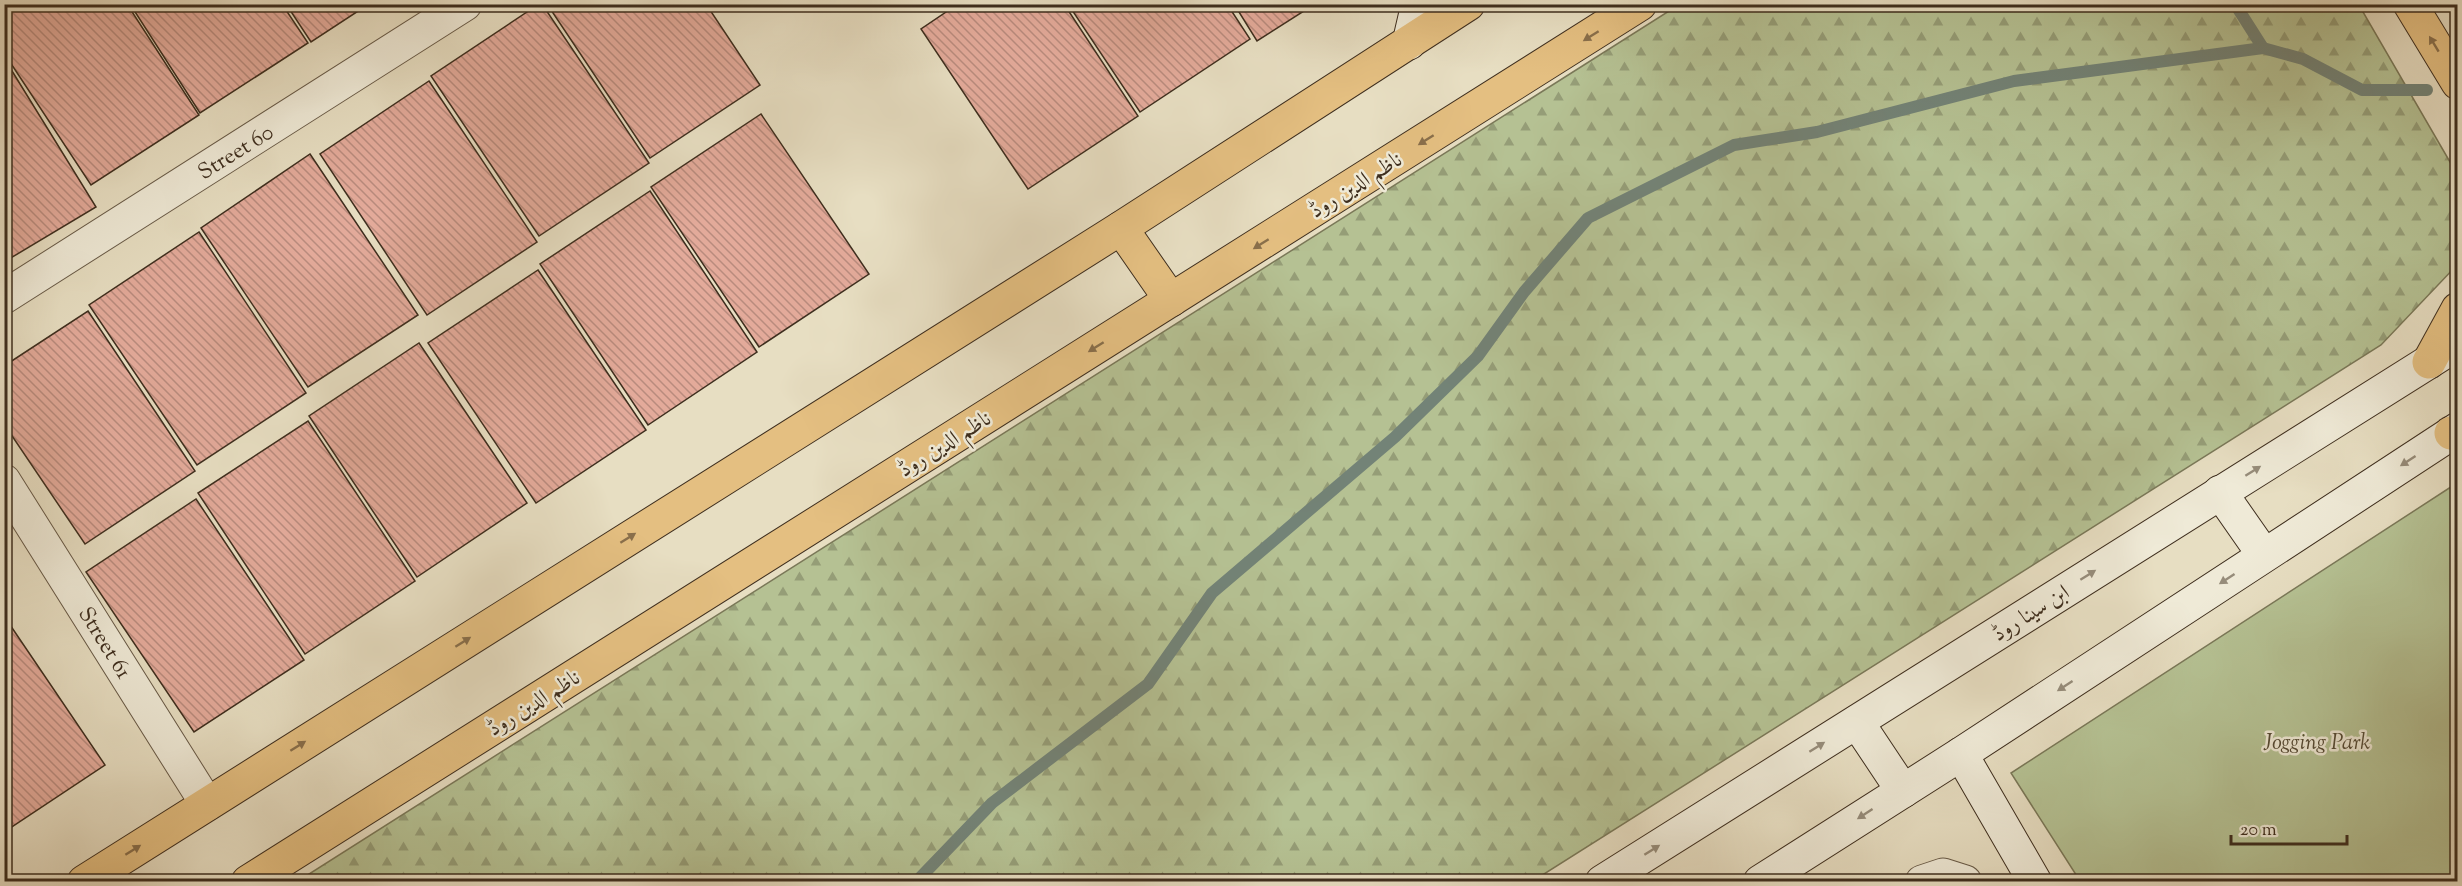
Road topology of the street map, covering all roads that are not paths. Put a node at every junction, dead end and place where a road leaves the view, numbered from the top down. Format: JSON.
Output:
{"nodes":[{"id":1,"x":465,"y":4,"type":"edge"},
{"id":2,"x":1418,"y":4,"type":"edge"},
{"id":3,"x":1468,"y":4,"type":"edge"},
{"id":4,"x":1640,"y":4,"type":"edge"},
{"id":5,"x":2410,"y":4,"type":"edge"},
{"id":6,"x":1409,"y":43,"type":"junction"},
{"id":7,"x":2457,"y":82,"type":"edge"},
{"id":8,"x":1121,"y":228,"type":"junction"},
{"id":9,"x":4,"y":297,"type":"edge"},
{"id":10,"x":1171,"y":300,"type":"junction"},
{"id":11,"x":2457,"y":309,"type":"edge"},
{"id":12,"x":2457,"y":344,"type":"edge"},
{"id":13,"x":2429,"y":362,"type":"junction"},
{"id":14,"x":2455,"y":431,"type":"edge"},
{"id":15,"x":4,"y":481,"type":"edge"},
{"id":16,"x":2220,"y":492,"type":"junction"},
{"id":17,"x":2264,"y":555,"type":"junction"},
{"id":18,"x":1857,"y":722,"type":"junction"},
{"id":19,"x":1961,"y":754,"type":"junction"},
{"id":20,"x":1903,"y":790,"type":"junction"},
{"id":21,"x":207,"y":804,"type":"junction"},
{"id":22,"x":84,"y":882,"type":"edge"},
{"id":23,"x":248,"y":882,"type":"edge"},
{"id":24,"x":1602,"y":882,"type":"edge"},
{"id":25,"x":1760,"y":882,"type":"edge"},
{"id":26,"x":1922,"y":882,"type":"edge"},
{"id":27,"x":1965,"y":882,"type":"edge"},
{"id":28,"x":2034,"y":882,"type":"edge"}],
"edges":[{"from":1,"to":9,"type":"main road","name":"Street 60"},
{"from":2,"to":6,"type":"main road"},
{"from":3,"to":6,"type":"main road"},
{"from":4,"to":10,"type":"main road","name":"ناظم الدین روڈ","one_way":true},
{"from":7,"to":5,"type":"main road","one_way":true},
{"from":6,"to":8,"type":"main road"},
{"from":8,"to":10,"type":"main road"},
{"from":21,"to":8,"type":"main road","one_way":true},
{"from":10,"to":23,"type":"main road","name":"ناظم الدین روڈ","one_way":true},
{"from":11,"to":13,"type":"main road"},
{"from":12,"to":13,"type":"main road","name":"ابن سینا روڈ"},
{"from":16,"to":13,"type":"main road","name":"ابن سینا روڈ","one_way":true},
{"from":14,"to":17,"type":"main road","one_way":true},
{"from":15,"to":21,"type":"main road","name":"Street 61"},
{"from":16,"to":17,"type":"main road"},
{"from":18,"to":16,"type":"main road","name":"ابن سینا روڈ","one_way":true},
{"from":17,"to":19,"type":"main road","one_way":true},
{"from":18,"to":20,"type":"main road"},
{"from":24,"to":18,"type":"main road","name":"ابن سینا روڈ","one_way":true},
{"from":19,"to":20,"type":"main road"},
{"from":19,"to":28,"type":"main road"},
{"from":20,"to":25,"type":"main road","one_way":true},
{"from":22,"to":21,"type":"main road","one_way":true},
{"from":26,"to":27,"type":"main road"}]}
